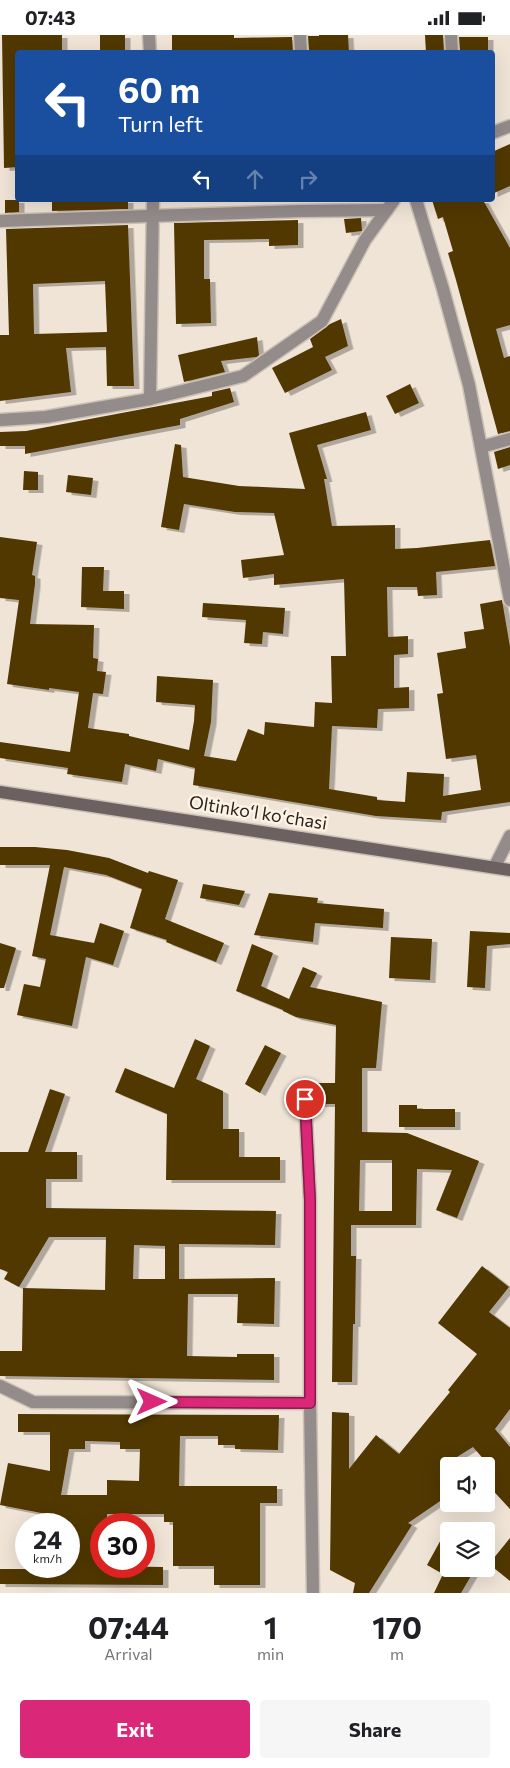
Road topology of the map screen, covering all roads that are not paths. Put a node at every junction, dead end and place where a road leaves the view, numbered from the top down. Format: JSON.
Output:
{"nodes":[{"id":1,"x":149,"y":35,"type":"edge"},
{"id":2,"x":300,"y":35,"type":"edge"},
{"id":3,"x":451,"y":35,"type":"edge"},
{"id":4,"x":150,"y":50,"type":"edge"},
{"id":5,"x":301,"y":50,"type":"edge"},
{"id":6,"x":452,"y":50,"type":"edge"},
{"id":7,"x":510,"y":126,"type":"edge"},
{"id":8,"x":495,"y":132,"type":"edge"},
{"id":9,"x":153,"y":202,"type":"edge"},
{"id":10,"x":417,"y":202,"type":"edge"},
{"id":11,"x":302,"y":205,"type":"edge"},
{"id":12,"x":390,"y":205,"type":"edge"},
{"id":13,"x":153,"y":216,"type":"junction"},
{"id":14,"x":0,"y":221,"type":"edge"},
{"id":15,"x":150,"y":399,"type":"junction"},
{"id":16,"x":0,"y":420,"type":"edge"},
{"id":17,"x":510,"y":439,"type":"edge"},
{"id":18,"x":481,"y":447,"type":"junction"},
{"id":19,"x":510,"y":599,"type":"edge"},
{"id":20,"x":0,"y":792,"type":"edge"},
{"id":21,"x":510,"y":836,"type":"edge"},
{"id":22,"x":495,"y":866,"type":"junction"},
{"id":23,"x":510,"y":870,"type":"edge"},
{"id":24,"x":305,"y":1099,"type":"dead end"},
{"id":25,"x":0,"y":1386,"type":"edge"},
{"id":26,"x":310,"y":1403,"type":"junction"},
{"id":27,"x":313,"y":1593,"type":"edge"}],
"edges":[{"from":1,"to":4,"type":"street"},
{"from":2,"to":5,"type":"street"},
{"from":3,"to":6,"type":"street"},
{"from":7,"to":8,"type":"street"},
{"from":9,"to":13,"type":"street"},
{"from":10,"to":18,"type":"street"},
{"from":11,"to":12,"type":"street"},
{"from":11,"to":13,"type":"street"},
{"from":12,"to":15,"type":"street"},
{"from":13,"to":14,"type":"street"},
{"from":13,"to":15,"type":"street"},
{"from":15,"to":16,"type":"street"},
{"from":17,"to":18,"type":"street"},
{"from":18,"to":19,"type":"street"},
{"from":20,"to":22,"type":"main road","name":"Oltinkoʻl koʻchasi"},
{"from":21,"to":22,"type":"street"},
{"from":22,"to":23,"type":"main road","name":"Oltinkoʻl koʻchasi"},
{"from":24,"to":26,"type":"street"},
{"from":25,"to":26,"type":"street"},
{"from":26,"to":27,"type":"street"}]}
